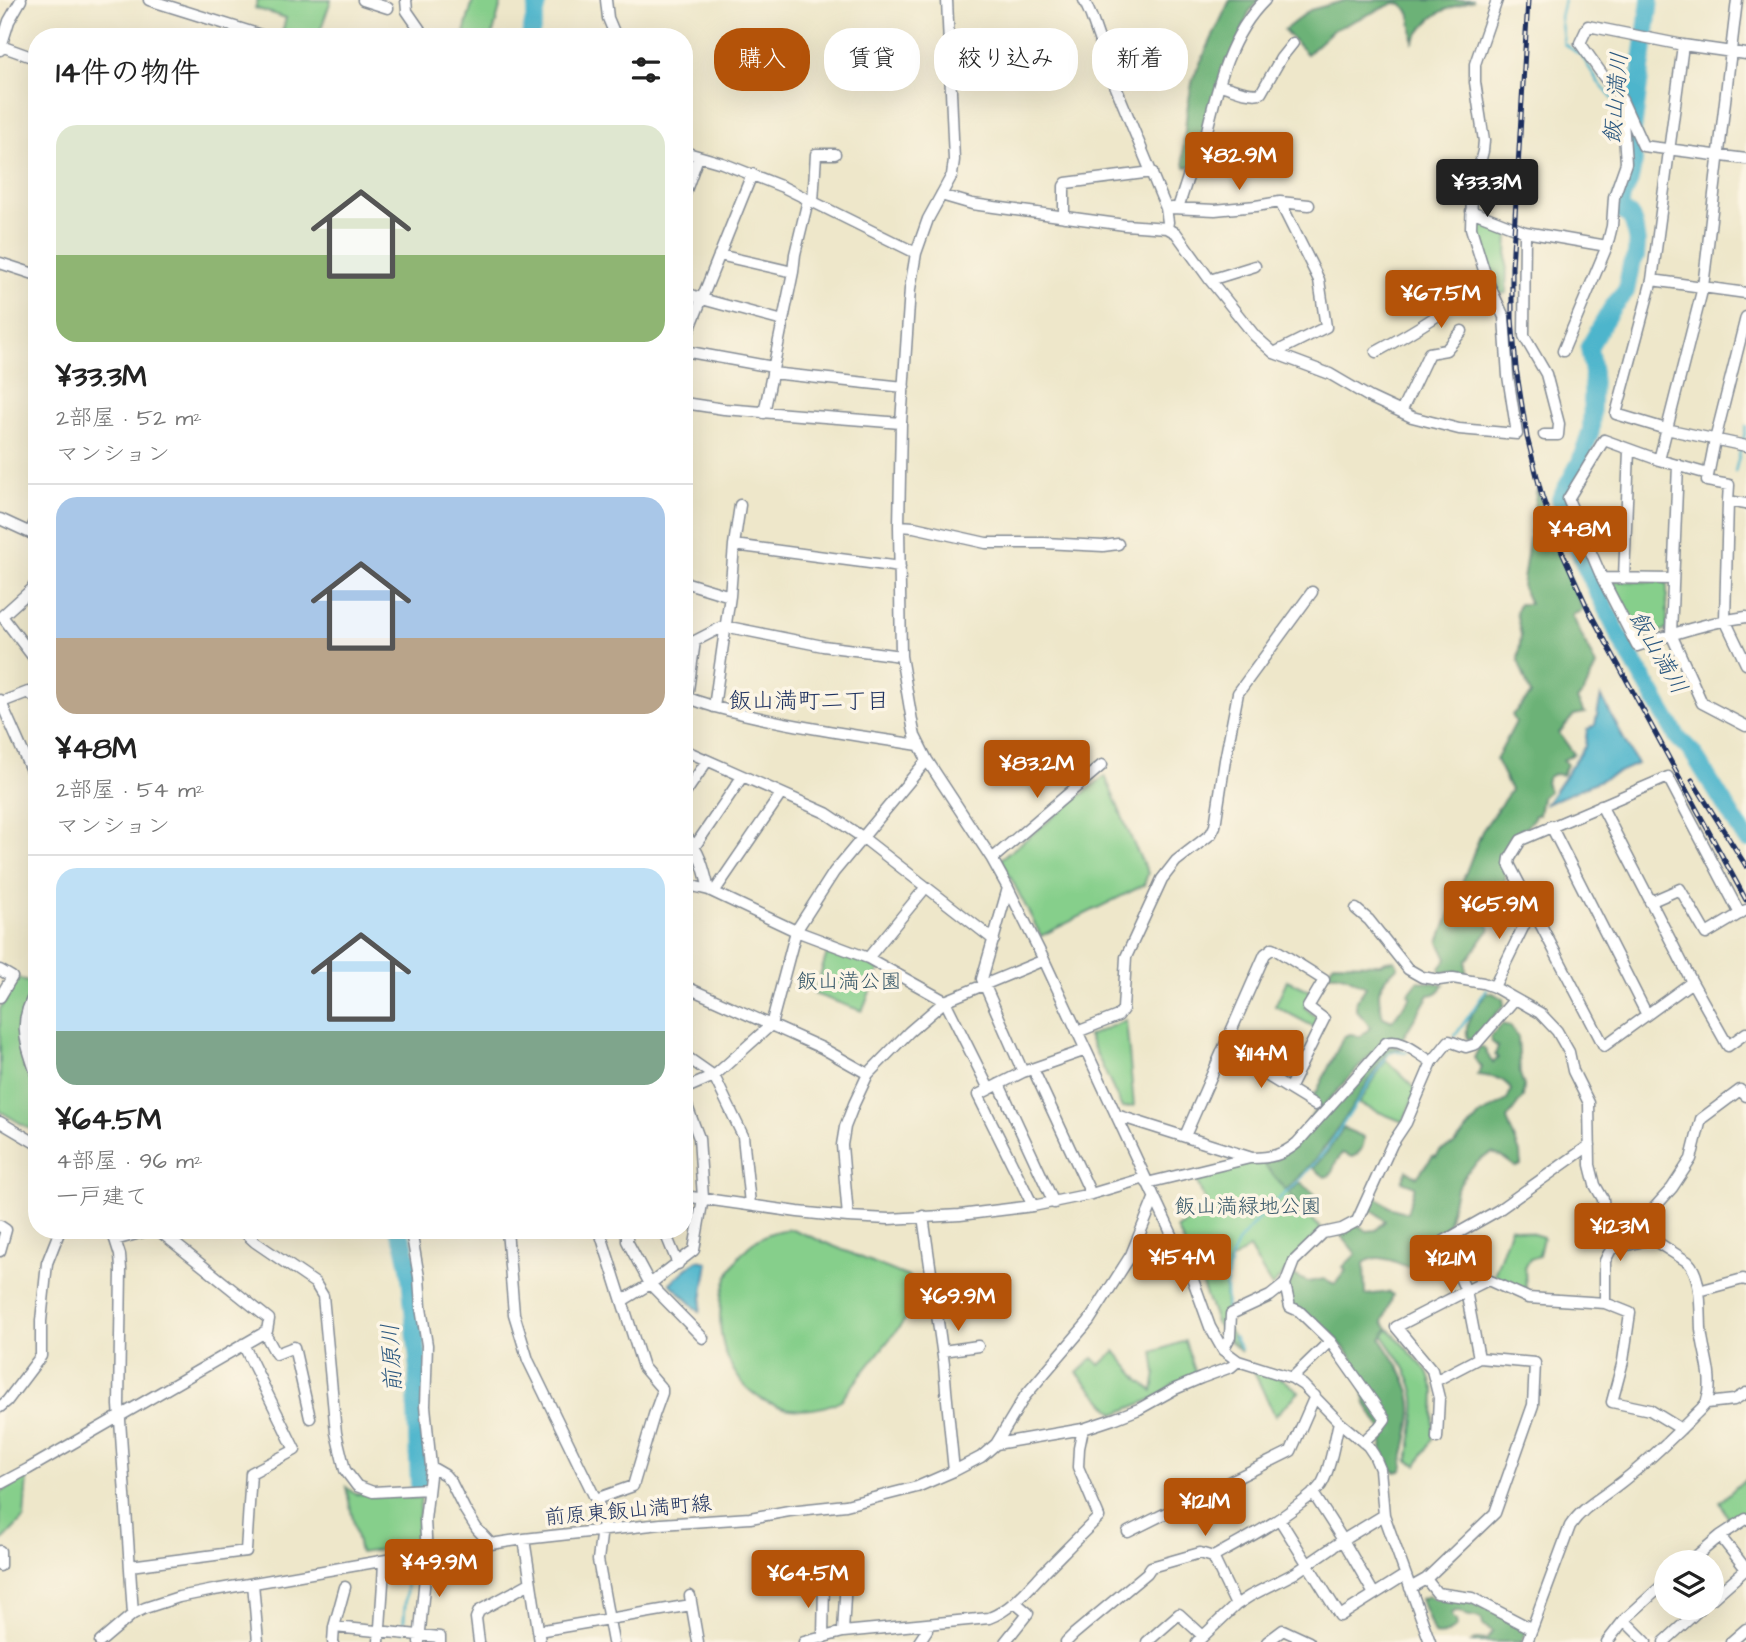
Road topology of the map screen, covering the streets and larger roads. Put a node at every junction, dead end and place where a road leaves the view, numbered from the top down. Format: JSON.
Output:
{"nodes":[{"id":1,"x":21,"y":0,"type":"edge"},
{"id":2,"x":149,"y":0,"type":"edge"},
{"id":3,"x":363,"y":0,"type":"edge"},
{"id":4,"x":406,"y":0,"type":"edge"},
{"id":5,"x":606,"y":0,"type":"edge"},
{"id":6,"x":947,"y":0,"type":"edge"},
{"id":7,"x":1084,"y":0,"type":"edge"},
{"id":8,"x":1265,"y":0,"type":"edge"},
{"id":9,"x":1497,"y":0,"type":"edge"},
{"id":10,"x":1737,"y":0,"type":"edge"},
{"id":11,"x":388,"y":8,"type":"dead end"},
{"id":12,"x":5,"y":18,"type":"edge"},
{"id":13,"x":238,"y":28,"type":"edge"},
{"id":14,"x":419,"y":28,"type":"edge"},
{"id":15,"x":612,"y":28,"type":"edge"},
{"id":16,"x":1293,"y":43,"type":"dead end"},
{"id":17,"x":1683,"y":45,"type":"junction"},
{"id":18,"x":1,"y":48,"type":"edge"},
{"id":19,"x":1731,"y":52,"type":"junction"},
{"id":20,"x":1746,"y":54,"type":"edge"},
{"id":21,"x":28,"y":56,"type":"edge"},
{"id":22,"x":1220,"y":85,"type":"junction"},
{"id":23,"x":1622,"y":100,"type":"junction"},
{"id":24,"x":1670,"y":149,"type":"junction"},
{"id":25,"x":835,"y":154,"type":"dead end"},
{"id":26,"x":693,"y":155,"type":"edge"},
{"id":27,"x":1720,"y":155,"type":"junction"},
{"id":28,"x":698,"y":157,"type":"junction"},
{"id":29,"x":1746,"y":159,"type":"edge"},
{"id":30,"x":693,"y":171,"type":"edge"},
{"id":31,"x":1152,"y":172,"type":"junction"},
{"id":32,"x":752,"y":174,"type":"junction"},
{"id":33,"x":941,"y":195,"type":"junction"},
{"id":34,"x":810,"y":201,"type":"junction"},
{"id":35,"x":1280,"y":202,"type":"junction"},
{"id":36,"x":1308,"y":205,"type":"dead end"},
{"id":37,"x":1166,"y":208,"type":"junction"},
{"id":38,"x":1178,"y":208,"type":"junction"},
{"id":39,"x":1471,"y":211,"type":"junction"},
{"id":40,"x":1064,"y":217,"type":"junction"},
{"id":41,"x":1167,"y":228,"type":"junction"},
{"id":42,"x":1525,"y":232,"type":"junction"},
{"id":43,"x":1606,"y":246,"type":"junction"},
{"id":44,"x":916,"y":253,"type":"junction"},
{"id":45,"x":719,"y":255,"type":"junction"},
{"id":46,"x":0,"y":264,"type":"edge"},
{"id":47,"x":1255,"y":266,"type":"dead end"},
{"id":48,"x":28,"y":272,"type":"edge"},
{"id":49,"x":793,"y":272,"type":"junction"},
{"id":50,"x":1487,"y":280,"type":"junction"},
{"id":51,"x":1652,"y":280,"type":"junction"},
{"id":52,"x":1210,"y":281,"type":"junction"},
{"id":53,"x":1703,"y":288,"type":"junction"},
{"id":54,"x":1746,"y":293,"type":"edge"},
{"id":55,"x":693,"y":296,"type":"edge"},
{"id":56,"x":702,"y":299,"type":"junction"},
{"id":57,"x":1746,"y":317,"type":"edge"},
{"id":58,"x":693,"y":321,"type":"edge"},
{"id":59,"x":783,"y":321,"type":"junction"},
{"id":60,"x":1462,"y":331,"type":"dead end"},
{"id":61,"x":1563,"y":351,"type":"dead end"},
{"id":62,"x":1376,"y":352,"type":"dead end"},
{"id":63,"x":693,"y":353,"type":"edge"},
{"id":64,"x":1274,"y":353,"type":"junction"},
{"id":65,"x":772,"y":370,"type":"junction"},
{"id":66,"x":904,"y":387,"type":"junction"},
{"id":67,"x":693,"y":404,"type":"edge"},
{"id":68,"x":1401,"y":412,"type":"junction"},
{"id":69,"x":764,"y":413,"type":"junction"},
{"id":70,"x":901,"y":423,"type":"junction"},
{"id":71,"x":1666,"y":429,"type":"junction"},
{"id":72,"x":1544,"y":435,"type":"dead end"},
{"id":73,"x":1715,"y":439,"type":"junction"},
{"id":74,"x":1746,"y":446,"type":"edge"},
{"id":75,"x":1629,"y":450,"type":"junction"},
{"id":76,"x":1659,"y":460,"type":"junction"},
{"id":77,"x":1678,"y":465,"type":"junction"},
{"id":78,"x":1708,"y":474,"type":"junction"},
{"id":79,"x":1728,"y":501,"type":"junction"},
{"id":80,"x":1746,"y":504,"type":"edge"},
{"id":81,"x":740,"y":505,"type":"dead end"},
{"id":82,"x":0,"y":519,"type":"edge"},
{"id":83,"x":899,"y":526,"type":"junction"},
{"id":84,"x":28,"y":531,"type":"edge"},
{"id":85,"x":1118,"y":544,"type":"dead end"},
{"id":86,"x":734,"y":545,"type":"junction"},
{"id":87,"x":900,"y":567,"type":"junction"},
{"id":88,"x":1602,"y":578,"type":"junction"},
{"id":89,"x":1624,"y":578,"type":"junction"},
{"id":90,"x":1672,"y":579,"type":"junction"},
{"id":91,"x":693,"y":585,"type":"edge"},
{"id":92,"x":1312,"y":592,"type":"dead end"},
{"id":93,"x":28,"y":593,"type":"edge"},
{"id":94,"x":730,"y":596,"type":"junction"},
{"id":95,"x":1746,"y":617,"type":"edge"},
{"id":96,"x":1725,"y":620,"type":"junction"},
{"id":97,"x":724,"y":625,"type":"junction"},
{"id":98,"x":1671,"y":634,"type":"junction"},
{"id":99,"x":28,"y":643,"type":"edge"},
{"id":100,"x":693,"y":653,"type":"edge"},
{"id":101,"x":901,"y":656,"type":"junction"},
{"id":102,"x":1746,"y":664,"type":"edge"},
{"id":103,"x":28,"y":692,"type":"edge"},
{"id":104,"x":693,"y":699,"type":"edge"},
{"id":105,"x":1,"y":701,"type":"edge"},
{"id":106,"x":714,"y":706,"type":"junction"},
{"id":107,"x":1746,"y":726,"type":"edge"},
{"id":108,"x":919,"y":745,"type":"junction"},
{"id":109,"x":693,"y":754,"type":"edge"},
{"id":110,"x":927,"y":760,"type":"junction"},
{"id":111,"x":707,"y":761,"type":"junction"},
{"id":112,"x":28,"y":762,"type":"edge"},
{"id":113,"x":1102,"y":765,"type":"dead end"},
{"id":114,"x":742,"y":777,"type":"junction"},
{"id":115,"x":693,"y":782,"type":"edge"},
{"id":116,"x":781,"y":794,"type":"junction"},
{"id":117,"x":1601,"y":805,"type":"junction"},
{"id":118,"x":1551,"y":827,"type":"junction"},
{"id":119,"x":862,"y":837,"type":"junction"},
{"id":120,"x":695,"y":846,"type":"joint"},
{"id":121,"x":992,"y":859,"type":"junction"},
{"id":122,"x":693,"y":886,"type":"edge"},
{"id":123,"x":926,"y":887,"type":"junction"},
{"id":124,"x":1008,"y":888,"type":"junction"},
{"id":125,"x":711,"y":891,"type":"junction"},
{"id":126,"x":1650,"y":902,"type":"junction"},
{"id":127,"x":1356,"y":909,"type":"dead end"},
{"id":128,"x":1532,"y":909,"type":"junction"},
{"id":129,"x":1743,"y":912,"type":"edge"},
{"id":130,"x":796,"y":931,"type":"junction"},
{"id":131,"x":994,"y":940,"type":"junction"},
{"id":132,"x":868,"y":958,"type":"junction"},
{"id":133,"x":1044,"y":960,"type":"junction"},
{"id":134,"x":0,"y":970,"type":"edge"},
{"id":135,"x":1692,"y":982,"type":"junction"},
{"id":136,"x":984,"y":985,"type":"junction"},
{"id":137,"x":1494,"y":987,"type":"junction"},
{"id":138,"x":693,"y":990,"type":"edge"},
{"id":139,"x":0,"y":997,"type":"edge"},
{"id":140,"x":1515,"y":999,"type":"junction"},
{"id":141,"x":945,"y":1001,"type":"junction"},
{"id":142,"x":28,"y":1006,"type":"edge"},
{"id":143,"x":1647,"y":1015,"type":"junction"},
{"id":144,"x":771,"y":1025,"type":"junction"},
{"id":145,"x":1077,"y":1032,"type":"junction"},
{"id":146,"x":1746,"y":1032,"type":"edge"},
{"id":147,"x":28,"y":1045,"type":"edge"},
{"id":148,"x":1086,"y":1050,"type":"junction"},
{"id":149,"x":1222,"y":1051,"type":"junction"},
{"id":150,"x":693,"y":1061,"type":"edge"},
{"id":151,"x":1432,"y":1062,"type":"junction"},
{"id":152,"x":1028,"y":1071,"type":"junction"},
{"id":153,"x":867,"y":1074,"type":"junction"},
{"id":154,"x":715,"y":1076,"type":"junction"},
{"id":155,"x":693,"y":1085,"type":"edge"},
{"id":156,"x":994,"y":1087,"type":"junction"},
{"id":157,"x":1289,"y":1089,"type":"junction"},
{"id":158,"x":1746,"y":1096,"type":"edge"},
{"id":159,"x":1315,"y":1105,"type":"dead end"},
{"id":160,"x":1116,"y":1115,"type":"junction"},
{"id":161,"x":0,"y":1122,"type":"edge"},
{"id":162,"x":693,"y":1122,"type":"edge"},
{"id":163,"x":1185,"y":1136,"type":"junction"},
{"id":164,"x":28,"y":1139,"type":"edge"},
{"id":165,"x":1590,"y":1145,"type":"junction"},
{"id":166,"x":1252,"y":1158,"type":"junction"},
{"id":167,"x":1146,"y":1181,"type":"junction"},
{"id":168,"x":1091,"y":1194,"type":"junction"},
{"id":169,"x":693,"y":1197,"type":"edge"},
{"id":170,"x":704,"y":1199,"type":"junction"},
{"id":171,"x":1154,"y":1199,"type":"junction"},
{"id":172,"x":1054,"y":1203,"type":"junction"},
{"id":173,"x":750,"y":1204,"type":"junction"},
{"id":174,"x":1032,"y":1206,"type":"junction"},
{"id":175,"x":923,"y":1216,"type":"junction"},
{"id":176,"x":848,"y":1217,"type":"junction"},
{"id":177,"x":0,"y":1226,"type":"edge"},
{"id":178,"x":56,"y":1239,"type":"edge"},
{"id":179,"x":115,"y":1239,"type":"edge"},
{"id":180,"x":169,"y":1239,"type":"edge"},
{"id":181,"x":252,"y":1239,"type":"edge"},
{"id":182,"x":412,"y":1239,"type":"edge"},
{"id":183,"x":509,"y":1239,"type":"edge"},
{"id":184,"x":602,"y":1239,"type":"edge"},
{"id":185,"x":627,"y":1239,"type":"edge"},
{"id":186,"x":668,"y":1239,"type":"edge"},
{"id":187,"x":1652,"y":1240,"type":"junction"},
{"id":188,"x":1611,"y":1249,"type":"junction"},
{"id":189,"x":0,"y":1251,"type":"edge"},
{"id":190,"x":678,"y":1264,"type":"junction"},
{"id":191,"x":1746,"y":1280,"type":"edge"},
{"id":192,"x":650,"y":1284,"type":"junction"},
{"id":193,"x":1285,"y":1284,"type":"junction"},
{"id":194,"x":1466,"y":1291,"type":"junction"},
{"id":195,"x":1699,"y":1291,"type":"junction"},
{"id":196,"x":622,"y":1301,"type":"junction"},
{"id":197,"x":1605,"y":1303,"type":"junction"},
{"id":198,"x":264,"y":1332,"type":"junction"},
{"id":199,"x":703,"y":1338,"type":"dead end"},
{"id":200,"x":1330,"y":1341,"type":"junction"},
{"id":201,"x":243,"y":1344,"type":"junction"},
{"id":202,"x":978,"y":1346,"type":"dead end"},
{"id":203,"x":1223,"y":1350,"type":"junction"},
{"id":204,"x":943,"y":1351,"type":"junction"},
{"id":205,"x":1479,"y":1358,"type":"junction"},
{"id":206,"x":1238,"y":1361,"type":"junction"},
{"id":207,"x":1292,"y":1378,"type":"junction"},
{"id":208,"x":1435,"y":1381,"type":"junction"},
{"id":209,"x":1746,"y":1393,"type":"edge"},
{"id":210,"x":1315,"y":1396,"type":"junction"},
{"id":211,"x":1707,"y":1403,"type":"junction"},
{"id":212,"x":0,"y":1407,"type":"edge"},
{"id":213,"x":119,"y":1416,"type":"junction"},
{"id":214,"x":310,"y":1418,"type":"dead end"},
{"id":215,"x":1339,"y":1422,"type":"junction"},
{"id":216,"x":1083,"y":1429,"type":"junction"},
{"id":217,"x":1681,"y":1429,"type":"junction"},
{"id":218,"x":1437,"y":1438,"type":"dead end"},
{"id":219,"x":1363,"y":1441,"type":"junction"},
{"id":220,"x":996,"y":1444,"type":"junction"},
{"id":221,"x":431,"y":1467,"type":"junction"},
{"id":222,"x":954,"y":1471,"type":"junction"},
{"id":223,"x":0,"y":1484,"type":"edge"},
{"id":224,"x":428,"y":1489,"type":"junction"},
{"id":225,"x":1313,"y":1493,"type":"junction"},
{"id":226,"x":596,"y":1499,"type":"junction"},
{"id":227,"x":1384,"y":1515,"type":"junction"},
{"id":228,"x":1746,"y":1519,"type":"edge"},
{"id":229,"x":1280,"y":1520,"type":"junction"},
{"id":230,"x":601,"y":1529,"type":"junction"},
{"id":231,"x":1128,"y":1532,"type":"dead end"},
{"id":232,"x":1720,"y":1536,"type":"junction"},
{"id":233,"x":524,"y":1539,"type":"junction"},
{"id":234,"x":1343,"y":1540,"type":"junction"},
{"id":235,"x":491,"y":1544,"type":"junction"},
{"id":236,"x":1703,"y":1550,"type":"edge"},
{"id":237,"x":0,"y":1551,"type":"edge"},
{"id":238,"x":427,"y":1553,"type":"junction"},
{"id":239,"x":1213,"y":1556,"type":"junction"},
{"id":240,"x":383,"y":1561,"type":"junction"},
{"id":241,"x":1307,"y":1565,"type":"junction"},
{"id":242,"x":0,"y":1566,"type":"edge"},
{"id":243,"x":130,"y":1566,"type":"junction"},
{"id":244,"x":1746,"y":1569,"type":"edge"},
{"id":245,"x":1405,"y":1575,"type":"junction"},
{"id":246,"x":846,"y":1579,"type":"dead end"},
{"id":247,"x":1426,"y":1579,"type":"junction"},
{"id":248,"x":824,"y":1582,"type":"dead end"},
{"id":249,"x":253,"y":1583,"type":"junction"},
{"id":250,"x":530,"y":1583,"type":"junction"},
{"id":251,"x":345,"y":1587,"type":"dead end"},
{"id":252,"x":1410,"y":1588,"type":"junction"},
{"id":253,"x":1724,"y":1588,"type":"edge"},
{"id":254,"x":1654,"y":1593,"type":"edge"},
{"id":255,"x":1374,"y":1594,"type":"junction"},
{"id":256,"x":1015,"y":1602,"type":"junction"},
{"id":257,"x":1236,"y":1605,"type":"junction"},
{"id":258,"x":133,"y":1614,"type":"junction"},
{"id":259,"x":612,"y":1618,"type":"junction"},
{"id":260,"x":1624,"y":1620,"type":"junction"},
{"id":261,"x":1688,"y":1620,"type":"edge"},
{"id":262,"x":927,"y":1625,"type":"junction"},
{"id":263,"x":334,"y":1627,"type":"junction"},
{"id":264,"x":1532,"y":1629,"type":"junction"},
{"id":265,"x":1746,"y":1629,"type":"edge"},
{"id":266,"x":539,"y":1636,"type":"edge"},
{"id":267,"x":379,"y":1637,"type":"edge"},
{"id":268,"x":833,"y":1637,"type":"edge"},
{"id":269,"x":420,"y":1639,"type":"edge"},
{"id":270,"x":1200,"y":1639,"type":"edge"},
{"id":271,"x":105,"y":1641,"type":"edge"},
{"id":272,"x":1009,"y":1641,"type":"edge"},
{"id":273,"x":258,"y":1642,"type":"edge"},
{"id":274,"x":333,"y":1642,"type":"edge"},
{"id":275,"x":440,"y":1642,"type":"edge"},
{"id":276,"x":479,"y":1642,"type":"edge"},
{"id":277,"x":613,"y":1642,"type":"edge"},
{"id":278,"x":620,"y":1642,"type":"edge"},
{"id":279,"x":698,"y":1642,"type":"edge"},
{"id":280,"x":804,"y":1642,"type":"edge"},
{"id":281,"x":919,"y":1642,"type":"edge"},
{"id":282,"x":1066,"y":1642,"type":"edge"},
{"id":283,"x":1147,"y":1642,"type":"edge"},
{"id":284,"x":1267,"y":1642,"type":"edge"},
{"id":285,"x":1309,"y":1642,"type":"edge"},
{"id":286,"x":1430,"y":1642,"type":"edge"},
{"id":287,"x":1527,"y":1642,"type":"edge"},
{"id":288,"x":1607,"y":1642,"type":"edge"},
{"id":289,"x":1646,"y":1642,"type":"edge"},
{"id":290,"x":1664,"y":1642,"type":"edge"},
{"id":291,"x":1731,"y":1642,"type":"edge"}],
"edges":[{"from":1,"to":12,"type":"street"},
{"from":2,"to":13,"type":"street"},
{"from":3,"to":11,"type":"street"},
{"from":4,"to":14,"type":"street"},
{"from":5,"to":15,"type":"street"},
{"from":6,"to":33,"type":"street"},
{"from":7,"to":31,"type":"street"},
{"from":8,"to":22,"type":"street"},
{"from":9,"to":39,"type":"street"},
{"from":10,"to":19,"type":"street"},
{"from":12,"to":18,"type":"street"},
{"from":16,"to":22,"type":"street"},
{"from":17,"to":19,"type":"street"},
{"from":17,"to":23,"type":"street"},
{"from":17,"to":24,"type":"street"},
{"from":18,"to":21,"type":"street"},
{"from":19,"to":20,"type":"street"},
{"from":19,"to":27,"type":"street"},
{"from":22,"to":38,"type":"street"},
{"from":23,"to":24,"type":"street"},
{"from":23,"to":43,"type":"street"},
{"from":24,"to":27,"type":"street"},
{"from":24,"to":51,"type":"street"},
{"from":25,"to":34,"type":"street"},
{"from":26,"to":28,"type":"street"},
{"from":27,"to":29,"type":"street"},
{"from":27,"to":53,"type":"street"},
{"from":28,"to":30,"type":"street"},
{"from":28,"to":32,"type":"street"},
{"from":31,"to":37,"type":"street"},
{"from":31,"to":40,"type":"street"},
{"from":32,"to":34,"type":"street"},
{"from":32,"to":45,"type":"street"},
{"from":33,"to":40,"type":"street"},
{"from":33,"to":44,"type":"street"},
{"from":34,"to":44,"type":"street"},
{"from":34,"to":49,"type":"street"},
{"from":35,"to":36,"type":"street"},
{"from":35,"to":38,"type":"street"},
{"from":35,"to":64,"type":"street"},
{"from":37,"to":38,"type":"street"},
{"from":37,"to":41,"type":"street"},
{"from":39,"to":42,"type":"street"},
{"from":39,"to":50,"type":"street"},
{"from":40,"to":41,"type":"street"},
{"from":41,"to":52,"type":"street"},
{"from":42,"to":43,"type":"street"},
{"from":42,"to":72,"type":"street"},
{"from":43,"to":61,"type":"street"},
{"from":44,"to":66,"type":"street"},
{"from":45,"to":49,"type":"street"},
{"from":45,"to":56,"type":"street"},
{"from":46,"to":48,"type":"street"},
{"from":47,"to":52,"type":"street"},
{"from":49,"to":59,"type":"street"},
{"from":50,"to":62,"type":"street"},
{"from":50,"to":68,"type":"street"},
{"from":51,"to":53,"type":"street"},
{"from":51,"to":71,"type":"street"},
{"from":52,"to":64,"type":"street"},
{"from":53,"to":54,"type":"street"},
{"from":53,"to":71,"type":"street"},
{"from":55,"to":56,"type":"street"},
{"from":56,"to":58,"type":"street"},
{"from":56,"to":59,"type":"street"},
{"from":57,"to":73,"type":"street"},
{"from":59,"to":65,"type":"street"},
{"from":60,"to":68,"type":"street"},
{"from":63,"to":65,"type":"street"},
{"from":64,"to":68,"type":"street"},
{"from":65,"to":66,"type":"street"},
{"from":65,"to":69,"type":"street"},
{"from":66,"to":70,"type":"street"},
{"from":67,"to":69,"type":"street"},
{"from":69,"to":70,"type":"street"},
{"from":70,"to":83,"type":"street"},
{"from":71,"to":73,"type":"street"},
{"from":71,"to":76,"type":"street"},
{"from":73,"to":74,"type":"street"},
{"from":73,"to":78,"type":"street"},
{"from":75,"to":76,"type":"street"},
{"from":75,"to":88,"type":"street"},
{"from":75,"to":89,"type":"street"},
{"from":76,"to":77,"type":"street"},
{"from":77,"to":78,"type":"street"},
{"from":77,"to":90,"type":"street"},
{"from":78,"to":79,"type":"street"},
{"from":79,"to":80,"type":"street"},
{"from":79,"to":96,"type":"street"},
{"from":81,"to":86,"type":"street"},
{"from":82,"to":84,"type":"street"},
{"from":83,"to":85,"type":"street"},
{"from":83,"to":87,"type":"street"},
{"from":86,"to":87,"type":"street"},
{"from":86,"to":94,"type":"street"},
{"from":87,"to":101,"type":"street"},
{"from":88,"to":89,"type":"street"},
{"from":88,"to":98,"type":"street"},
{"from":89,"to":90,"type":"street"},
{"from":90,"to":98,"type":"street"},
{"from":91,"to":94,"type":"street"},
{"from":92,"to":145,"type":"street"},
{"from":93,"to":99,"type":"street"},
{"from":94,"to":97,"type":"street"},
{"from":95,"to":96,"type":"street"},
{"from":96,"to":98,"type":"street"},
{"from":96,"to":102,"type":"street"},
{"from":97,"to":100,"type":"street"},
{"from":97,"to":101,"type":"street"},
{"from":97,"to":106,"type":"street"},
{"from":98,"to":107,"type":"street"},
{"from":101,"to":108,"type":"street"},
{"from":103,"to":105,"type":"street"},
{"from":104,"to":106,"type":"street"},
{"from":105,"to":112,"type":"street"},
{"from":106,"to":108,"type":"street"},
{"from":108,"to":110,"type":"street"},
{"from":109,"to":111,"type":"street"},
{"from":110,"to":119,"type":"street"},
{"from":110,"to":121,"type":"street"},
{"from":111,"to":114,"type":"street"},
{"from":111,"to":115,"type":"street"},
{"from":113,"to":121,"type":"street"},
{"from":114,"to":116,"type":"street"},
{"from":114,"to":120,"type":"street"},
{"from":116,"to":119,"type":"street"},
{"from":116,"to":125,"type":"street"},
{"from":117,"to":118,"type":"street"},
{"from":117,"to":126,"type":"street"},
{"from":117,"to":129,"type":"street"},
{"from":118,"to":128,"type":"street"},
{"from":118,"to":143,"type":"street"},
{"from":119,"to":123,"type":"street"},
{"from":119,"to":130,"type":"street"},
{"from":120,"to":125,"type":"street"},
{"from":121,"to":124,"type":"street"},
{"from":122,"to":125,"type":"street"},
{"from":123,"to":131,"type":"street"},
{"from":123,"to":132,"type":"street"},
{"from":124,"to":131,"type":"street"},
{"from":124,"to":133,"type":"street"},
{"from":125,"to":130,"type":"street"},
{"from":126,"to":129,"type":"street"},
{"from":126,"to":135,"type":"street"},
{"from":127,"to":137,"type":"street"},
{"from":128,"to":137,"type":"street"},
{"from":128,"to":143,"type":"street"},
{"from":130,"to":132,"type":"street"},
{"from":130,"to":144,"type":"street"},
{"from":131,"to":136,"type":"street"},
{"from":132,"to":141,"type":"street"},
{"from":133,"to":136,"type":"street"},
{"from":133,"to":145,"type":"street"},
{"from":134,"to":139,"type":"street"},
{"from":135,"to":143,"type":"street"},
{"from":135,"to":146,"type":"street"},
{"from":136,"to":141,"type":"street"},
{"from":136,"to":152,"type":"street"},
{"from":137,"to":140,"type":"street"},
{"from":138,"to":144,"type":"street"},
{"from":140,"to":151,"type":"street"},
{"from":140,"to":165,"type":"street"},
{"from":141,"to":153,"type":"street"},
{"from":141,"to":156,"type":"street"},
{"from":142,"to":147,"type":"street"},
{"from":144,"to":153,"type":"street"},
{"from":144,"to":154,"type":"street"},
{"from":145,"to":148,"type":"street"},
{"from":148,"to":152,"type":"street"},
{"from":148,"to":160,"type":"street"},
{"from":149,"to":157,"type":"street"},
{"from":149,"to":157,"type":"street"},
{"from":149,"to":163,"type":"street"},
{"from":150,"to":154,"type":"street"},
{"from":151,"to":166,"type":"street"},
{"from":151,"to":193,"type":"street"},
{"from":152,"to":156,"type":"street"},
{"from":152,"to":168,"type":"street"},
{"from":153,"to":176,"type":"street"},
{"from":154,"to":155,"type":"street"},
{"from":154,"to":173,"type":"street"},
{"from":156,"to":172,"type":"street"},
{"from":156,"to":174,"type":"street"},
{"from":157,"to":159,"type":"street"},
{"from":158,"to":187,"type":"street"},
{"from":160,"to":163,"type":"street"},
{"from":160,"to":167,"type":"street"},
{"from":161,"to":164,"type":"street"},
{"from":162,"to":170,"type":"street"},
{"from":163,"to":166,"type":"street"},
{"from":165,"to":188,"type":"street"},
{"from":165,"to":194,"type":"street"},
{"from":166,"to":167,"type":"street"},
{"from":167,"to":168,"type":"street"},
{"from":167,"to":171,"type":"street"},
{"from":168,"to":172,"type":"street"},
{"from":169,"to":170,"type":"street"},
{"from":170,"to":173,"type":"street"},
{"from":170,"to":190,"type":"street"},
{"from":171,"to":203,"type":"street"},
{"from":171,"to":220,"type":"street"},
{"from":172,"to":174,"type":"street"},
{"from":173,"to":176,"type":"street"},
{"from":174,"to":175,"type":"street"},
{"from":175,"to":176,"type":"street"},
{"from":175,"to":204,"type":"street"},
{"from":177,"to":189,"type":"street"},
{"from":178,"to":212,"type":"street"},
{"from":179,"to":213,"type":"street"},
{"from":180,"to":198,"type":"street"},
{"from":181,"to":224,"type":"street"},
{"from":182,"to":221,"type":"street"},
{"from":183,"to":226,"type":"street"},
{"from":184,"to":196,"type":"street"},
{"from":185,"to":192,"type":"street"},
{"from":186,"to":190,"type":"street"},
{"from":187,"to":188,"type":"street"},
{"from":187,"to":195,"type":"street"},
{"from":188,"to":197,"type":"street"},
{"from":190,"to":192,"type":"street"},
{"from":191,"to":195,"type":"street"},
{"from":192,"to":196,"type":"street"},
{"from":192,"to":199,"type":"street"},
{"from":193,"to":200,"type":"street"},
{"from":193,"to":203,"type":"street"},
{"from":194,"to":197,"type":"street"},
{"from":194,"to":205,"type":"street"},
{"from":194,"to":208,"type":"street"},
{"from":195,"to":211,"type":"street"},
{"from":196,"to":226,"type":"street"},
{"from":197,"to":217,"type":"street"},
{"from":198,"to":201,"type":"street"},
{"from":198,"to":214,"type":"street"},
{"from":200,"to":207,"type":"street"},
{"from":200,"to":219,"type":"street"},
{"from":201,"to":213,"type":"street"},
{"from":201,"to":243,"type":"street"},
{"from":202,"to":204,"type":"street"},
{"from":203,"to":206,"type":"street"},
{"from":204,"to":222,"type":"street"},
{"from":205,"to":208,"type":"street"},
{"from":205,"to":247,"type":"street"},
{"from":206,"to":207,"type":"street"},
{"from":206,"to":216,"type":"street"},
{"from":207,"to":210,"type":"street"},
{"from":208,"to":218,"type":"street"},
{"from":209,"to":211,"type":"street"},
{"from":210,"to":215,"type":"street"},
{"from":210,"to":231,"type":"street"},
{"from":211,"to":217,"type":"street"},
{"from":213,"to":223,"type":"street"},
{"from":213,"to":243,"type":"street"},
{"from":215,"to":219,"type":"street"},
{"from":215,"to":225,"type":"street"},
{"from":216,"to":220,"type":"street"},
{"from":216,"to":256,"type":"street"},
{"from":217,"to":264,"type":"street"},
{"from":219,"to":227,"type":"street"},
{"from":220,"to":222,"type":"street","name":"前原東飯山満町線"},
{"from":221,"to":224,"type":"street"},
{"from":221,"to":235,"type":"street"},
{"from":222,"to":230,"type":"street","name":"前原東飯山満町線"},
{"from":224,"to":238,"type":"street"},
{"from":225,"to":229,"type":"street"},
{"from":225,"to":234,"type":"street"},
{"from":226,"to":230,"type":"street"},
{"from":227,"to":234,"type":"street"},
{"from":227,"to":245,"type":"street"},
{"from":228,"to":232,"type":"street"},
{"from":229,"to":239,"type":"street"},
{"from":229,"to":241,"type":"street"},
{"from":230,"to":233,"type":"street","name":"前原東飯山満町線"},
{"from":230,"to":259,"type":"street"},
{"from":232,"to":236,"type":"street"},
{"from":232,"to":244,"type":"street"},
{"from":233,"to":235,"type":"street","name":"前原東飯山満町線"},
{"from":233,"to":250,"type":"street"},
{"from":234,"to":241,"type":"street"},
{"from":234,"to":255,"type":"street"},
{"from":235,"to":238,"type":"street","name":"前原東飯山満町線"},
{"from":237,"to":242,"type":"street"},
{"from":238,"to":240,"type":"street","name":"前原東飯山満町線"},
{"from":238,"to":269,"type":"street"},
{"from":239,"to":257,"type":"street"},
{"from":239,"to":282,"type":"street"},
{"from":240,"to":249,"type":"street","name":"前原東飯山満町線"},
{"from":240,"to":267,"type":"street"},
{"from":241,"to":255,"type":"street"},
{"from":241,"to":257,"type":"street"},
{"from":243,"to":258,"type":"street"},
{"from":244,"to":253,"type":"street"},
{"from":245,"to":252,"type":"street"},
{"from":245,"to":255,"type":"street"},
{"from":246,"to":268,"type":"street"},
{"from":247,"to":252,"type":"street"},
{"from":247,"to":264,"type":"street"},
{"from":248,"to":268,"type":"street"},
{"from":249,"to":258,"type":"street","name":"前原東飯山満町線"},
{"from":249,"to":273,"type":"street"},
{"from":250,"to":266,"type":"street"},
{"from":250,"to":276,"type":"street"},
{"from":251,"to":263,"type":"street"},
{"from":252,"to":286,"type":"street"},
{"from":254,"to":260,"type":"street"},
{"from":256,"to":262,"type":"street"},
{"from":256,"to":272,"type":"street"},
{"from":257,"to":270,"type":"street"},
{"from":258,"to":271,"type":"street","name":"前原東飯山満町線"},
{"from":259,"to":266,"type":"street"},
{"from":259,"to":277,"type":"street"},
{"from":259,"to":278,"type":"street"},
{"from":259,"to":279,"type":"street"},
{"from":260,"to":288,"type":"street"},
{"from":260,"to":289,"type":"street"},
{"from":261,"to":290,"type":"street"},
{"from":262,"to":268,"type":"street"},
{"from":262,"to":281,"type":"street"},
{"from":263,"to":267,"type":"street"},
{"from":263,"to":274,"type":"street"},
{"from":264,"to":287,"type":"street"},
{"from":265,"to":291,"type":"street"},
{"from":267,"to":269,"type":"street"},
{"from":268,"to":280,"type":"street"},
{"from":269,"to":275,"type":"street"},
{"from":270,"to":283,"type":"street"},
{"from":284,"to":285,"type":"street"}]}
